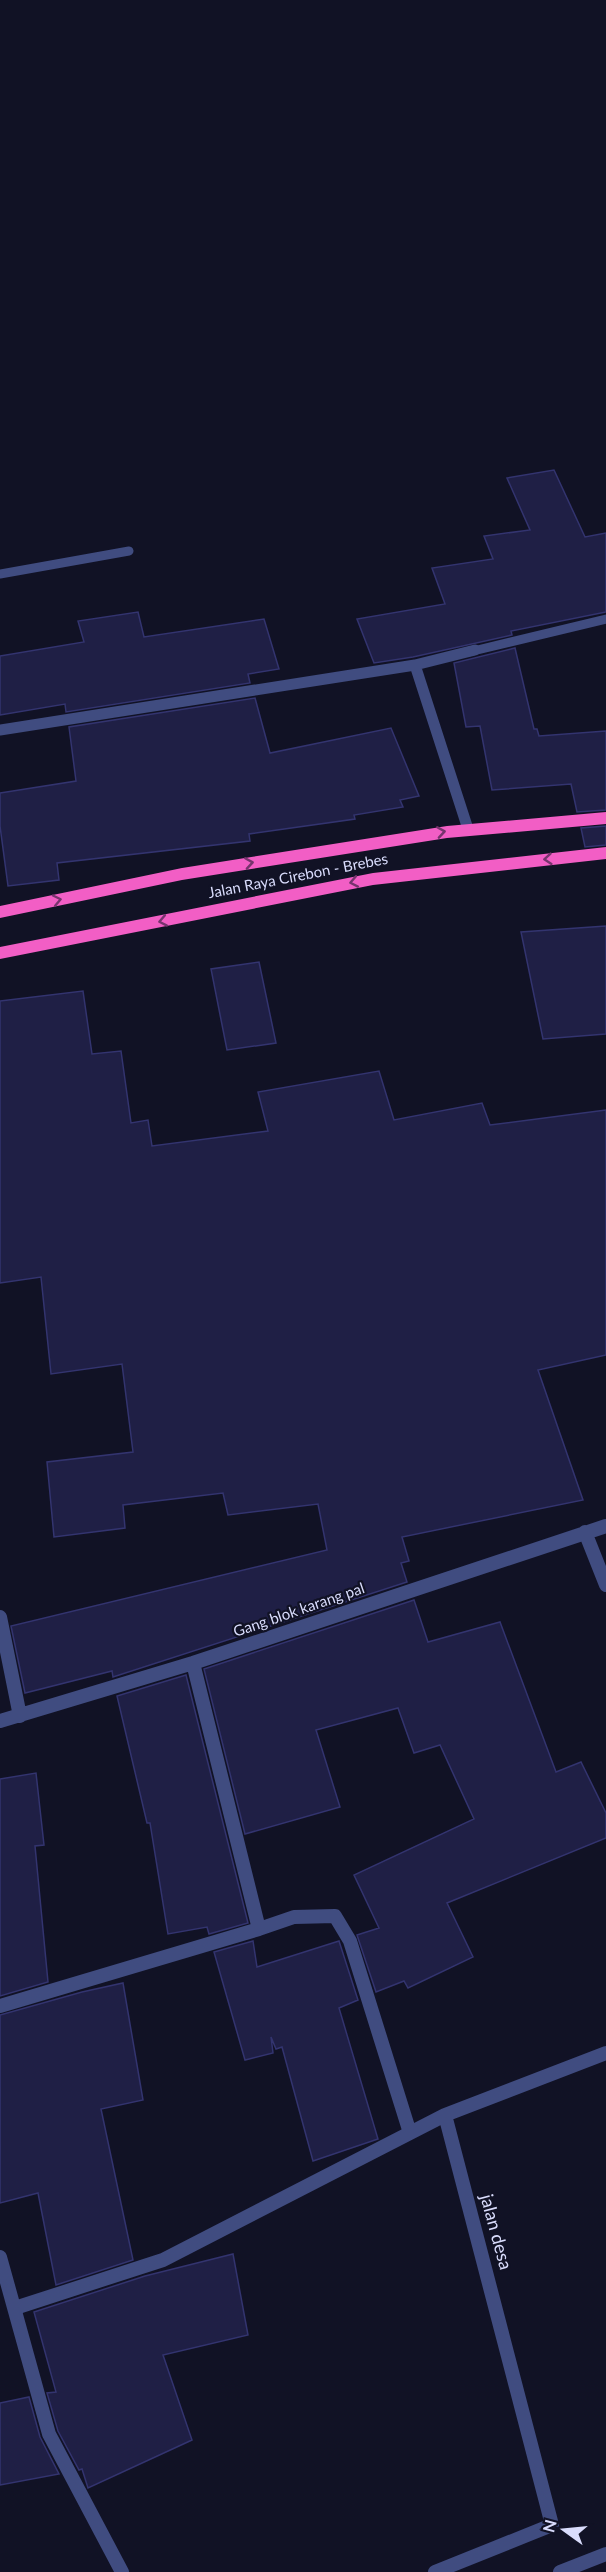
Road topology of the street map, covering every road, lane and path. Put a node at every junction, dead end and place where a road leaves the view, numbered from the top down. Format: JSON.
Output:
{"nodes":[{"id":1,"x":129,"y":551,"type":"dead end"},
{"id":2,"x":0,"y":574,"type":"edge"},
{"id":3,"x":606,"y":619,"type":"edge"},
{"id":4,"x":414,"y":664,"type":"junction"},
{"id":5,"x":0,"y":730,"type":"edge"},
{"id":6,"x":606,"y":818,"type":"edge"},
{"id":7,"x":468,"y":828,"type":"junction"},
{"id":8,"x":606,"y":853,"type":"edge"},
{"id":9,"x":0,"y":912,"type":"edge"},
{"id":10,"x":0,"y":953,"type":"edge"},
{"id":11,"x":606,"y":1526,"type":"edge"},
{"id":12,"x":585,"y":1532,"type":"junction"},
{"id":13,"x":606,"y":1585,"type":"edge"},
{"id":14,"x":0,"y":1617,"type":"edge"},
{"id":15,"x":193,"y":1663,"type":"junction"},
{"id":16,"x":20,"y":1716,"type":"junction"},
{"id":17,"x":0,"y":1721,"type":"edge"},
{"id":18,"x":259,"y":1929,"type":"junction"},
{"id":19,"x":0,"y":2006,"type":"edge"},
{"id":20,"x":606,"y":2053,"type":"edge"},
{"id":21,"x":445,"y":2115,"type":"junction"},
{"id":22,"x":410,"y":2133,"type":"junction"},
{"id":23,"x":0,"y":2256,"type":"edge"},
{"id":24,"x":15,"y":2308,"type":"junction"},
{"id":25,"x":606,"y":2554,"type":"edge"},
{"id":26,"x":122,"y":2572,"type":"edge"},
{"id":27,"x":435,"y":2572,"type":"edge"},
{"id":28,"x":560,"y":2572,"type":"edge"}],
"edges":[{"from":1,"to":2,"type":"street"},
{"from":3,"to":4,"type":"street"},
{"from":4,"to":5,"type":"street"},
{"from":4,"to":7,"type":"street"},
{"from":6,"to":7,"type":"highway","name":"Jalan Raya Cirebon - Brebes"},
{"from":9,"to":7,"type":"highway","name":"Jalan Raya Cirebon - Brebes","one_way":true},
{"from":8,"to":10,"type":"highway","name":"Jalan Raya Cirebon - Brebes","one_way":true},
{"from":11,"to":12,"type":"street","name":"Gang blok karang pal"},
{"from":12,"to":13,"type":"street"},
{"from":12,"to":15,"type":"street","name":"Gang blok karang pal"},
{"from":14,"to":16,"type":"street"},
{"from":15,"to":16,"type":"street","name":"Gang blok karang pal"},
{"from":15,"to":18,"type":"street"},
{"from":16,"to":17,"type":"street","name":"Gang blok karang pal"},
{"from":18,"to":19,"type":"street"},
{"from":18,"to":22,"type":"street"},
{"from":20,"to":21,"type":"street"},
{"from":21,"to":22,"type":"street"},
{"from":21,"to":27,"type":"street","name":"jalan desa"},
{"from":22,"to":24,"type":"street"},
{"from":23,"to":24,"type":"street"},
{"from":24,"to":26,"type":"street"},
{"from":25,"to":28,"type":"street"}]}
